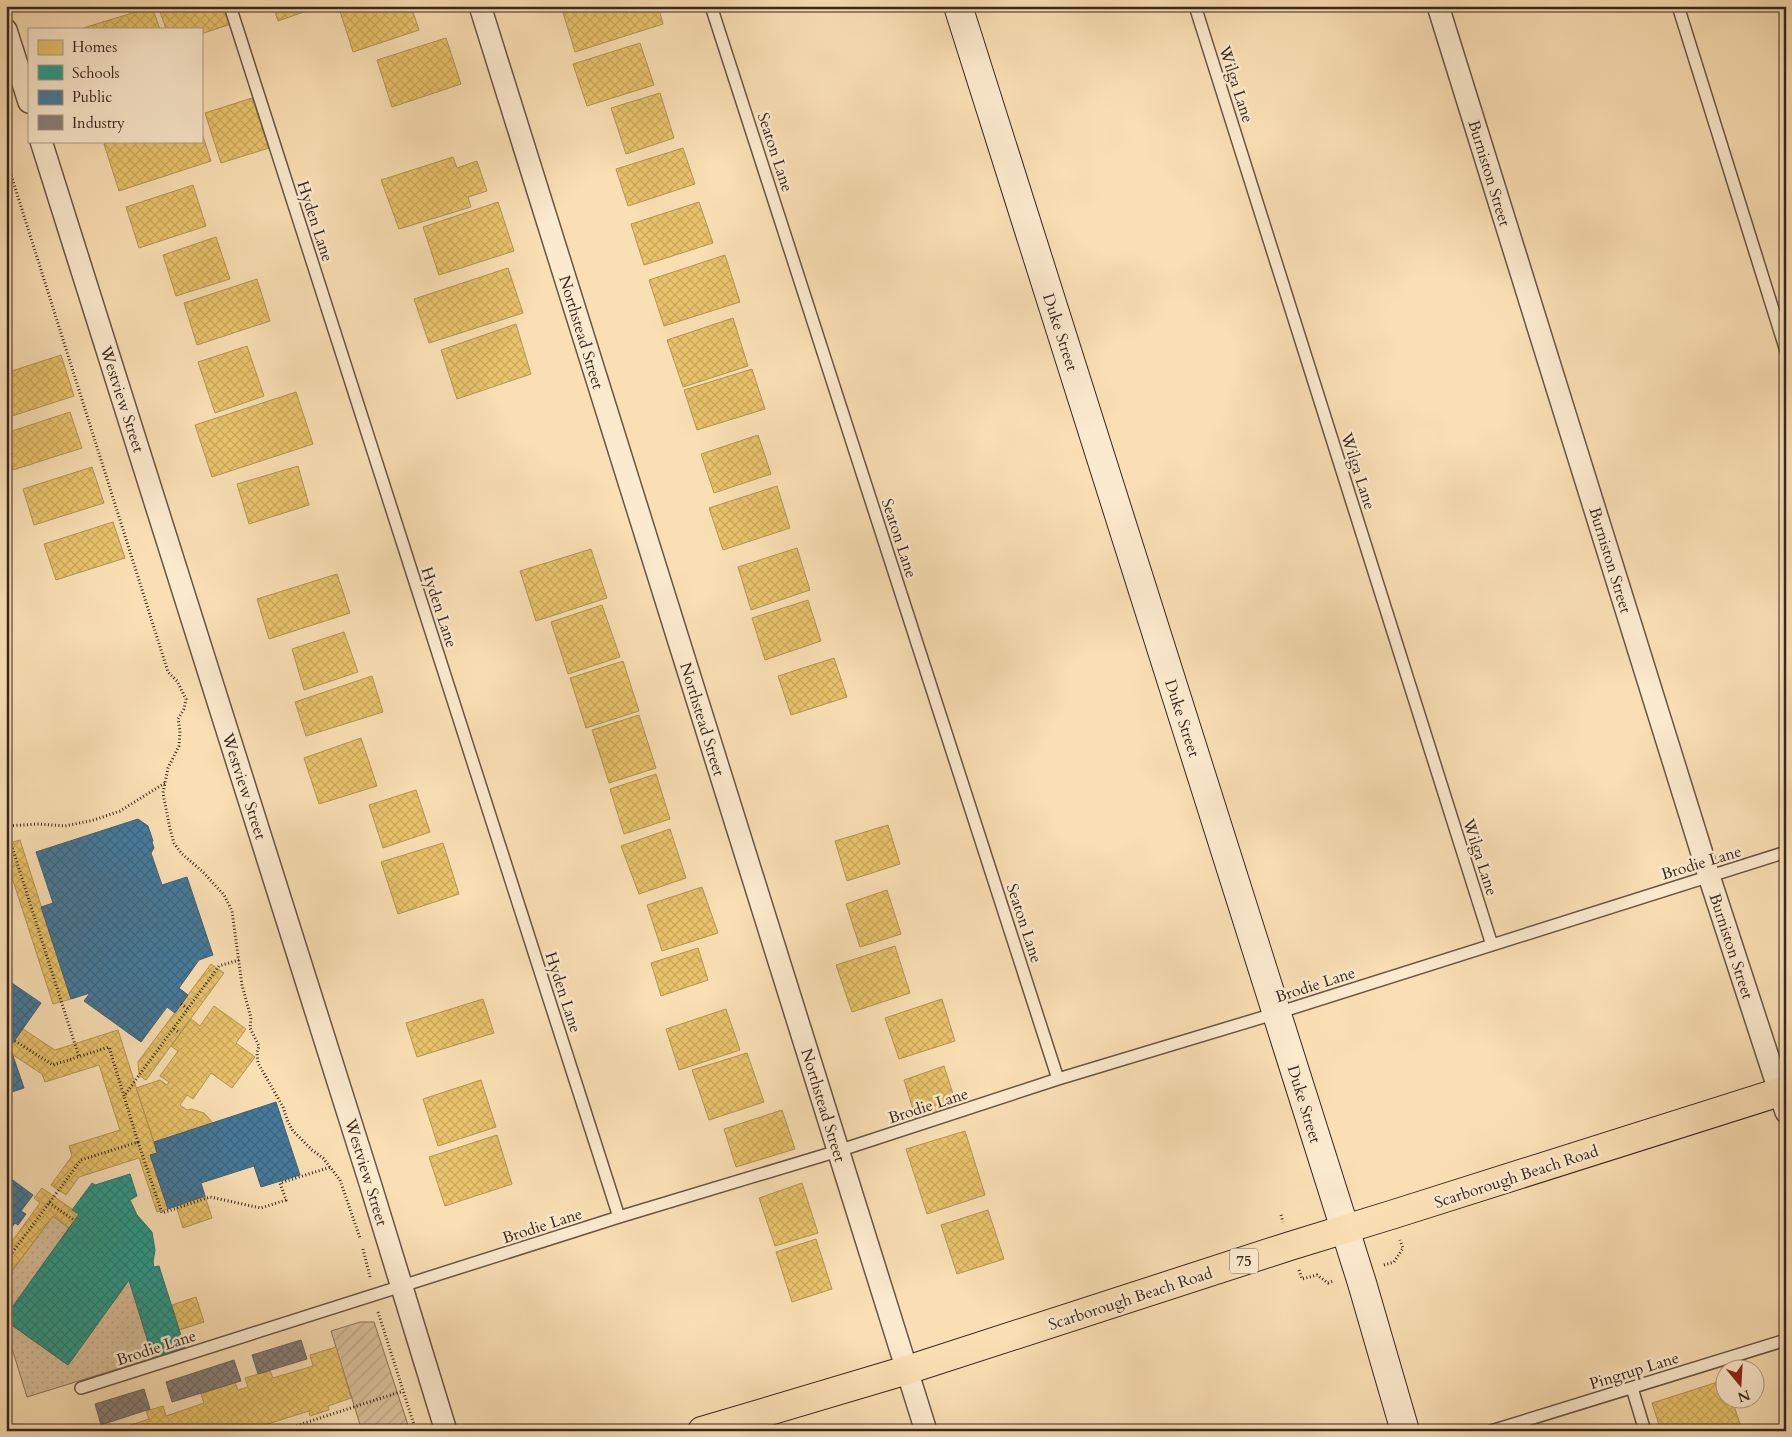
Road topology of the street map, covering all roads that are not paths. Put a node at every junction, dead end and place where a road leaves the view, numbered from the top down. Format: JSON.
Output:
{"nodes":[{"id":1,"x":230,"y":6,"type":"edge"},
{"id":2,"x":480,"y":6,"type":"edge"},
{"id":3,"x":712,"y":6,"type":"edge"},
{"id":4,"x":958,"y":6,"type":"edge"},
{"id":5,"x":1195,"y":6,"type":"edge"},
{"id":6,"x":1438,"y":6,"type":"edge"},
{"id":7,"x":1678,"y":6,"type":"edge"},
{"id":8,"x":6,"y":30,"type":"edge"},
{"id":9,"x":28,"y":99,"type":"edge"},
{"id":10,"x":41,"y":142,"type":"edge"},
{"id":11,"x":1786,"y":351,"type":"edge"},
{"id":12,"x":1786,"y":852,"type":"edge"},
{"id":13,"x":1709,"y":876,"type":"junction"},
{"id":14,"x":1492,"y":945,"type":"junction"},
{"id":15,"x":1277,"y":1013,"type":"junction"},
{"id":16,"x":1058,"y":1079,"type":"junction"},
{"id":17,"x":1784,"y":1098,"type":"edge"},
{"id":18,"x":838,"y":1151,"type":"junction"},
{"id":19,"x":619,"y":1217,"type":"junction"},
{"id":20,"x":1345,"y":1230,"type":"junction"},
{"id":21,"x":402,"y":1286,"type":"junction"},
{"id":22,"x":1786,"y":1340,"type":"edge"},
{"id":23,"x":907,"y":1370,"type":"junction"},
{"id":24,"x":81,"y":1388,"type":"dead end"},
{"id":25,"x":1632,"y":1388,"type":"junction"},
{"id":26,"x":446,"y":1431,"type":"edge"},
{"id":27,"x":702,"y":1431,"type":"edge"},
{"id":28,"x":926,"y":1431,"type":"edge"},
{"id":29,"x":1405,"y":1431,"type":"edge"},
{"id":30,"x":1491,"y":1431,"type":"edge"},
{"id":31,"x":1645,"y":1431,"type":"edge"}],
"edges":[{"from":1,"to":19,"type":"lane","name":"Hyden Lane"},
{"from":2,"to":18,"type":"street","name":"Northstead Street"},
{"from":3,"to":16,"type":"lane","name":"Seaton Lane"},
{"from":4,"to":15,"type":"main road","name":"Duke Street"},
{"from":5,"to":14,"type":"lane","name":"Wilga Lane"},
{"from":6,"to":13,"type":"street","name":"Burniston Street"},
{"from":7,"to":11,"type":"lane"},
{"from":8,"to":9,"type":"street"},
{"from":10,"to":21,"type":"street","name":"Westview Street"},
{"from":12,"to":13,"type":"lane","name":"Brodie Lane"},
{"from":13,"to":14,"type":"lane","name":"Brodie Lane"},
{"from":13,"to":17,"type":"street","name":"Burniston Street"},
{"from":14,"to":15,"type":"lane","name":"Brodie Lane"},
{"from":15,"to":16,"type":"lane","name":"Brodie Lane"},
{"from":15,"to":20,"type":"main road","name":"Duke Street"},
{"from":16,"to":18,"type":"lane","name":"Brodie Lane"},
{"from":17,"to":20,"type":"main road","name":"Scarborough Beach Road","number":"75"},
{"from":18,"to":19,"type":"lane","name":"Brodie Lane"},
{"from":18,"to":23,"type":"street","name":"Northstead Street"},
{"from":19,"to":21,"type":"lane","name":"Brodie Lane"},
{"from":20,"to":23,"type":"main road","name":"Scarborough Beach Road","number":"75"},
{"from":20,"to":29,"type":"main road","name":"Duke Street"},
{"from":21,"to":24,"type":"lane","name":"Brodie Lane"},
{"from":21,"to":26,"type":"street","name":"Westview Street"},
{"from":22,"to":25,"type":"lane","name":"Pingrup Lane"},
{"from":23,"to":27,"type":"main road","name":"Scarborough Beach Road","number":"75"},
{"from":23,"to":28,"type":"street","name":"Northstead Street"},
{"from":25,"to":30,"type":"lane","name":"Pingrup Lane"},
{"from":25,"to":31,"type":"lane"}]}
